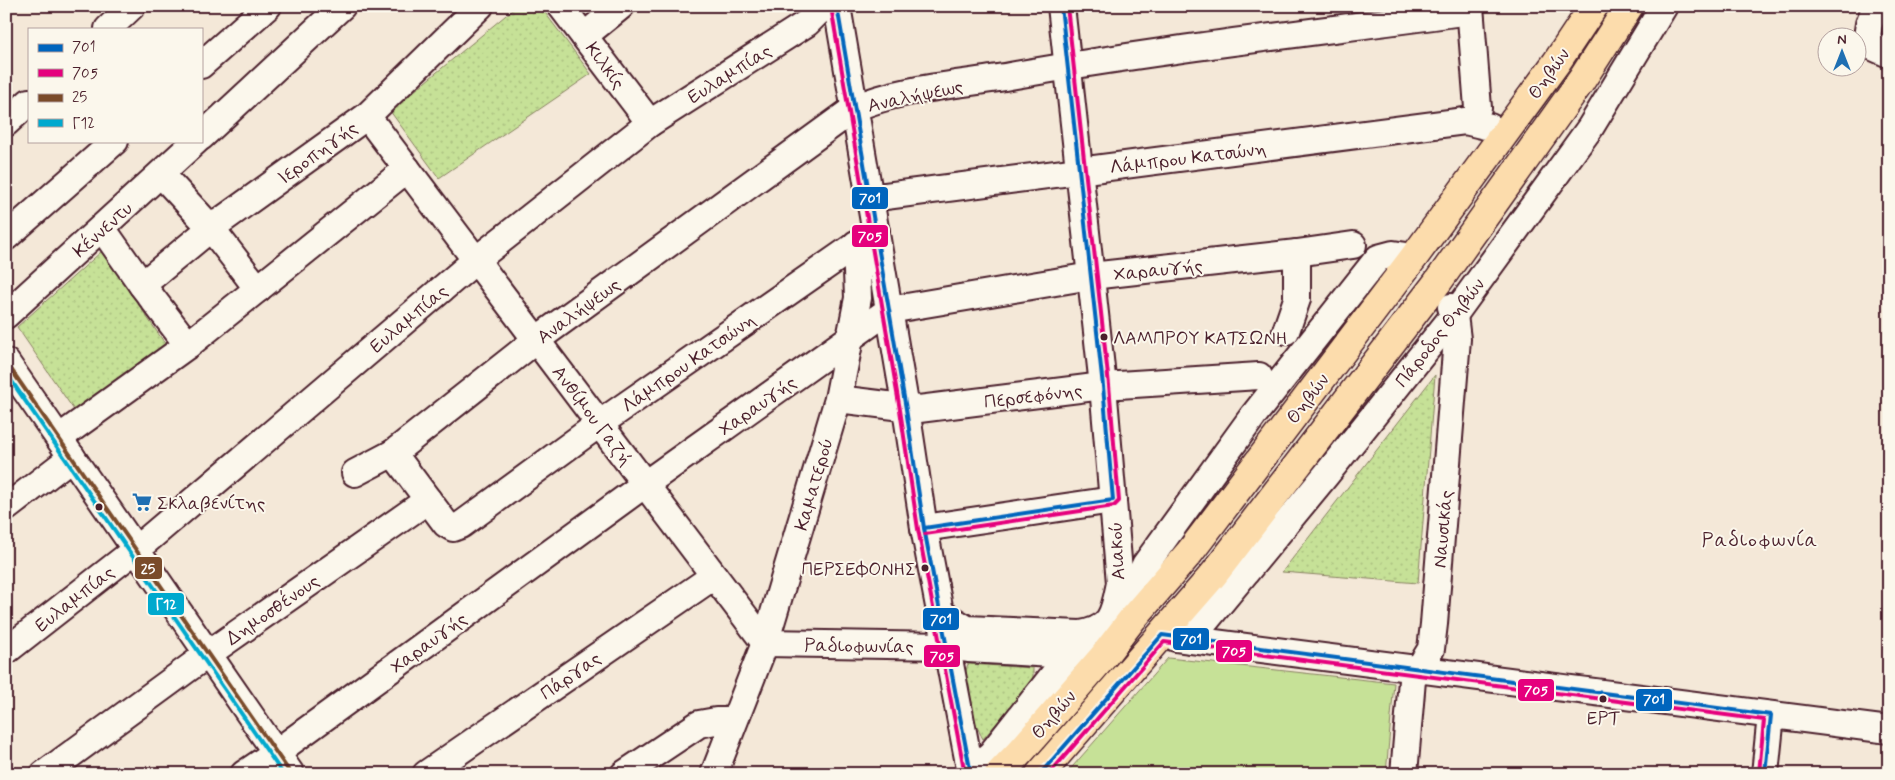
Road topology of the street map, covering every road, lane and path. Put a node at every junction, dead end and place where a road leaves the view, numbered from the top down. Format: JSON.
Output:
{"nodes":[{"id":1,"x":132,"y":6,"type":"edge"},
{"id":2,"x":268,"y":6,"type":"edge"},
{"id":3,"x":480,"y":6,"type":"edge"},
{"id":4,"x":561,"y":6,"type":"edge"},
{"id":5,"x":621,"y":6,"type":"edge"},
{"id":6,"x":824,"y":6,"type":"edge"},
{"id":7,"x":837,"y":6,"type":"edge"},
{"id":8,"x":1061,"y":6,"type":"edge"},
{"id":9,"x":1594,"y":6,"type":"edge"},
{"id":10,"x":1629,"y":6,"type":"edge"},
{"id":11,"x":1664,"y":6,"type":"edge"},
{"id":12,"x":1876,"y":6,"type":"edge"},
{"id":13,"x":1470,"y":8,"type":"edge"},
{"id":14,"x":327,"y":11,"type":"edge"},
{"id":15,"x":109,"y":28,"type":"edge"},
{"id":16,"x":584,"y":36,"type":"junction"},
{"id":17,"x":1881,"y":51,"type":"edge"},
{"id":18,"x":202,"y":64,"type":"edge"},
{"id":19,"x":1068,"y":66,"type":"junction"},
{"id":20,"x":28,"y":103,"type":"edge"},
{"id":21,"x":855,"y":108,"type":"junction"},
{"id":22,"x":1478,"y":108,"type":"dead end"},
{"id":23,"x":367,"y":116,"type":"junction"},
{"id":24,"x":6,"y":123,"type":"edge"},
{"id":25,"x":650,"y":123,"type":"junction"},
{"id":26,"x":1503,"y":135,"type":"junction"},
{"id":27,"x":202,"y":136,"type":"edge"},
{"id":28,"x":114,"y":142,"type":"edge"},
{"id":29,"x":195,"y":142,"type":"edge"},
{"id":30,"x":407,"y":169,"type":"junction"},
{"id":31,"x":1079,"y":172,"type":"junction"},
{"id":32,"x":161,"y":174,"type":"junction"},
{"id":33,"x":870,"y":198,"type":"junction"},
{"id":34,"x":102,"y":228,"type":"junction"},
{"id":35,"x":211,"y":228,"type":"junction"},
{"id":36,"x":6,"y":237,"type":"edge"},
{"id":37,"x":866,"y":238,"type":"junction"},
{"id":38,"x":1353,"y":245,"type":"dead end"},
{"id":39,"x":1296,"y":253,"type":"junction"},
{"id":40,"x":476,"y":260,"type":"junction"},
{"id":41,"x":1091,"y":276,"type":"junction"},
{"id":42,"x":1437,"y":283,"type":"junction"},
{"id":43,"x":142,"y":285,"type":"junction"},
{"id":44,"x":258,"y":289,"type":"junction"},
{"id":45,"x":889,"y":310,"type":"junction"},
{"id":46,"x":6,"y":315,"type":"edge"},
{"id":47,"x":1454,"y":315,"type":"junction"},
{"id":48,"x":1286,"y":331,"type":"dead end"},
{"id":49,"x":536,"y":340,"type":"junction"},
{"id":50,"x":849,"y":340,"type":"junction"},
{"id":51,"x":188,"y":345,"type":"junction"},
{"id":52,"x":8,"y":367,"type":"edge"},
{"id":53,"x":1259,"y":376,"type":"dead end"},
{"id":54,"x":1103,"y":386,"type":"junction"},
{"id":55,"x":838,"y":399,"type":"junction"},
{"id":56,"x":906,"y":408,"type":"junction"},
{"id":57,"x":599,"y":424,"type":"junction"},
{"id":58,"x":65,"y":447,"type":"junction"},
{"id":59,"x":393,"y":453,"type":"junction"},
{"id":60,"x":356,"y":473,"type":"dead end"},
{"id":61,"x":645,"y":484,"type":"junction"},
{"id":62,"x":428,"y":500,"type":"junction"},
{"id":63,"x":1113,"y":500,"type":"junction"},
{"id":64,"x":6,"y":508,"type":"edge"},
{"id":65,"x":924,"y":528,"type":"junction"},
{"id":66,"x":136,"y":550,"type":"junction"},
{"id":67,"x":714,"y":576,"type":"junction"},
{"id":68,"x":941,"y":613,"type":"junction"},
{"id":69,"x":1162,"y":636,"type":"junction"},
{"id":70,"x":1190,"y":640,"type":"junction"},
{"id":71,"x":765,"y":643,"type":"junction"},
{"id":72,"x":947,"y":646,"type":"junction"},
{"id":73,"x":6,"y":651,"type":"edge"},
{"id":74,"x":208,"y":654,"type":"junction"},
{"id":75,"x":1069,"y":655,"type":"junction"},
{"id":76,"x":1102,"y":657,"type":"junction"},
{"id":77,"x":1420,"y":669,"type":"junction"},
{"id":78,"x":1771,"y":715,"type":"junction"},
{"id":79,"x":733,"y":721,"type":"junction"},
{"id":80,"x":1889,"y":730,"type":"edge"},
{"id":81,"x":276,"y":752,"type":"junction"},
{"id":82,"x":969,"y":772,"type":"edge"},
{"id":83,"x":44,"y":774,"type":"edge"},
{"id":84,"x":244,"y":774,"type":"edge"},
{"id":85,"x":291,"y":774,"type":"edge"},
{"id":86,"x":426,"y":774,"type":"edge"},
{"id":87,"x":624,"y":774,"type":"edge"},
{"id":88,"x":714,"y":774,"type":"edge"},
{"id":89,"x":999,"y":774,"type":"edge"},
{"id":90,"x":1040,"y":774,"type":"edge"},
{"id":91,"x":1404,"y":774,"type":"edge"},
{"id":92,"x":1765,"y":774,"type":"edge"}],
"edges":[{"from":1,"to":15,"type":"street"},
{"from":2,"to":18,"type":"street"},
{"from":3,"to":23,"type":"street","name":"Ιεροπηγής"},
{"from":4,"to":16,"type":"street","name":"Κιλκίς"},
{"from":5,"to":16,"type":"street"},
{"from":6,"to":25,"type":"street","name":"Ευλαμπίας"},
{"from":7,"to":21,"type":"street"},
{"from":8,"to":19,"type":"street","name":"Αιακού"},
{"from":9,"to":26,"type":"main road","name":"Θηβών"},
{"from":10,"to":42,"type":"main road","name":"Θηβών"},
{"from":11,"to":47,"type":"street","name":"Πάροδος Θηβών"},
{"from":12,"to":17,"type":"street"},
{"from":13,"to":19,"type":"street","name":"Αναλήψεως"},
{"from":13,"to":22,"type":"street"},
{"from":14,"to":27,"type":"street"},
{"from":16,"to":25,"type":"street","name":"Κιλκίς"},
{"from":19,"to":21,"type":"street","name":"Αναλήψεως"},
{"from":19,"to":31,"type":"street","name":"Αιακού"},
{"from":20,"to":24,"type":"street"},
{"from":21,"to":33,"type":"street"},
{"from":21,"to":49,"type":"street","name":"Αναλήψεως"},
{"from":23,"to":30,"type":"street","name":"Ανθίμου Γαζή"},
{"from":23,"to":35,"type":"street","name":"Ιεροπηγής"},
{"from":25,"to":40,"type":"street","name":"Ευλαμπίας"},
{"from":26,"to":31,"type":"street","name":"Λάμπρου Κατσώνη"},
{"from":26,"to":76,"type":"main road","name":"Θηβών"},
{"from":28,"to":36,"type":"street"},
{"from":29,"to":32,"type":"street","name":"Κέννεντυ"},
{"from":30,"to":40,"type":"street","name":"Ανθίμου Γαζή"},
{"from":30,"to":44,"type":"street"},
{"from":31,"to":33,"type":"street","name":"Λάμπρου Κατσώνη"},
{"from":31,"to":41,"type":"street","name":"Αιακού"},
{"from":32,"to":34,"type":"street","name":"Κέννεντυ"},
{"from":32,"to":35,"type":"street"},
{"from":33,"to":37,"type":"street"},
{"from":34,"to":43,"type":"street"},
{"from":34,"to":46,"type":"street","name":"Κέννεντυ"},
{"from":35,"to":43,"type":"street","name":"Ιεροπηγής"},
{"from":35,"to":44,"type":"street"},
{"from":37,"to":45,"type":"street"},
{"from":37,"to":50,"type":"street","name":"Καματερού"},
{"from":37,"to":57,"type":"street","name":"Λάμπρου Κατσώνη"},
{"from":38,"to":39,"type":"street","name":"Χαραυγής"},
{"from":39,"to":41,"type":"street","name":"Χαραυγής"},
{"from":39,"to":48,"type":"street"},
{"from":40,"to":49,"type":"street","name":"Ανθίμου Γαζή"},
{"from":40,"to":66,"type":"street","name":"Ευλαμπίας"},
{"from":41,"to":45,"type":"street","name":"Χαραυγής"},
{"from":41,"to":54,"type":"street","name":"Αιακού"},
{"from":42,"to":47,"type":"street","name":"Ναυσικάς"},
{"from":42,"to":69,"type":"main road","name":"Θηβών"},
{"from":43,"to":51,"type":"street"},
{"from":44,"to":51,"type":"street"},
{"from":45,"to":50,"type":"street","name":"Χαραυγής"},
{"from":45,"to":56,"type":"street"},
{"from":47,"to":70,"type":"street","name":"Πάροδος Θηβών"},
{"from":47,"to":77,"type":"street","name":"Ναυσικάς"},
{"from":49,"to":57,"type":"street","name":"Ανθίμου Γαζή"},
{"from":49,"to":59,"type":"street","name":"Αναλήψεως"},
{"from":50,"to":55,"type":"street","name":"Καματερού"},
{"from":50,"to":61,"type":"street","name":"Χαραυγής"},
{"from":51,"to":58,"type":"street"},
{"from":52,"to":58,"type":"street"},
{"from":53,"to":54,"type":"street","name":"Περσεφόνης"},
{"from":54,"to":56,"type":"street","name":"Περσεφόνης"},
{"from":54,"to":63,"type":"street","name":"Αιακού"},
{"from":55,"to":56,"type":"street","name":"Περσεφόνης"},
{"from":55,"to":71,"type":"street","name":"Καματερού"},
{"from":56,"to":65,"type":"street"},
{"from":57,"to":61,"type":"street","name":"Ανθίμου Γαζή"},
{"from":57,"to":62,"type":"street","name":"Λάμπρου Κατσώνη"},
{"from":58,"to":64,"type":"street"},
{"from":58,"to":66,"type":"street"},
{"from":59,"to":60,"type":"street","name":"Αναλήψεως"},
{"from":59,"to":62,"type":"street"},
{"from":61,"to":67,"type":"street","name":"Ανθίμου Γαζή"},
{"from":61,"to":81,"type":"street","name":"Χαραυγής"},
{"from":62,"to":74,"type":"street","name":"Δημοσθένους"},
{"from":63,"to":65,"type":"street"},
{"from":63,"to":68,"type":"street","name":"Αιακού"},
{"from":65,"to":68,"type":"street"},
{"from":66,"to":73,"type":"street","name":"Ευλαμπίας"},
{"from":66,"to":74,"type":"street"},
{"from":67,"to":71,"type":"street","name":"Ανθίμου Γαζή"},
{"from":67,"to":86,"type":"street","name":"Πάργας"},
{"from":68,"to":72,"type":"street"},
{"from":69,"to":70,"type":"street"},
{"from":69,"to":90,"type":"main road","name":"Θηβών"},
{"from":70,"to":77,"type":"street"},
{"from":71,"to":72,"type":"street","name":"Ραδιοφωνίας"},
{"from":71,"to":79,"type":"street","name":"Καματερού"},
{"from":72,"to":75,"type":"street","name":"Ραδιοφωνίας"},
{"from":72,"to":82,"type":"street"},
{"from":74,"to":81,"type":"street"},
{"from":74,"to":83,"type":"street","name":"Δημοσθένους"},
{"from":75,"to":76,"type":"street","name":"Ραδιοφωνίας"},
{"from":75,"to":82,"type":"street"},
{"from":76,"to":89,"type":"main road","name":"Θηβών"},
{"from":77,"to":78,"type":"street"},
{"from":77,"to":91,"type":"street","name":"Ναυσικάς"},
{"from":78,"to":80,"type":"street"},
{"from":78,"to":92,"type":"street"},
{"from":79,"to":87,"type":"street"},
{"from":79,"to":88,"type":"street","name":"Καματερού"},
{"from":81,"to":84,"type":"street","name":"Χαραυγής"},
{"from":81,"to":85,"type":"street"}]}
